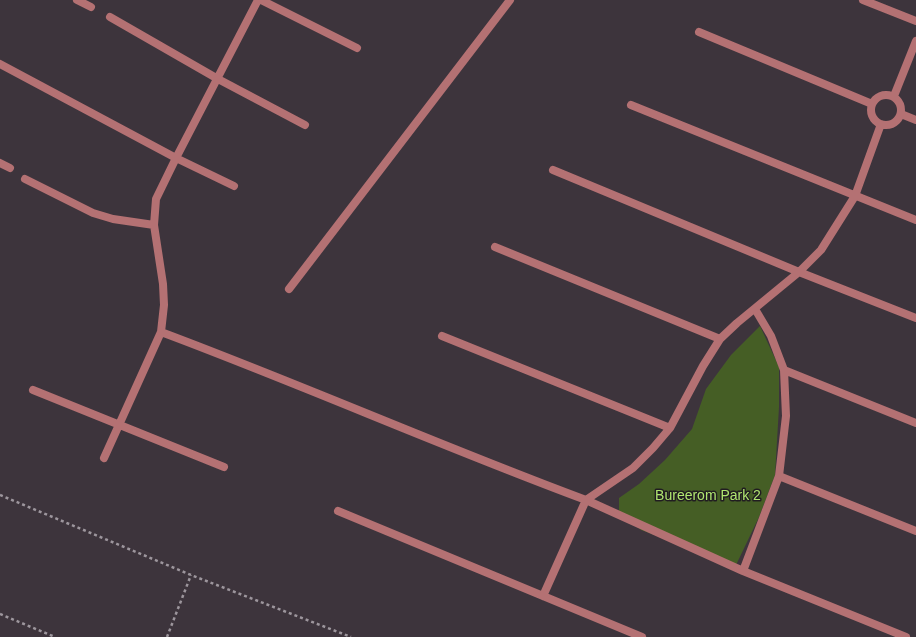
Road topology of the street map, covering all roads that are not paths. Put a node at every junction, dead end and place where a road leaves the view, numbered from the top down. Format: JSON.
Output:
{"nodes":[{"id":1,"x":77,"y":0,"type":"edge"},
{"id":2,"x":260,"y":0,"type":"edge"},
{"id":3,"x":510,"y":0,"type":"edge"},
{"id":4,"x":863,"y":0,"type":"edge"},
{"id":5,"x":91,"y":7,"type":"dead end"},
{"id":6,"x":110,"y":17,"type":"dead end"},
{"id":7,"x":916,"y":21,"type":"edge"},
{"id":8,"x":699,"y":32,"type":"dead end"},
{"id":9,"x":916,"y":41,"type":"edge"},
{"id":10,"x":357,"y":48,"type":"dead end"},
{"id":11,"x":0,"y":64,"type":"edge"},
{"id":12,"x":218,"y":79,"type":"junction"},
{"id":13,"x":894,"y":96,"type":"junction"},
{"id":14,"x":872,"y":104,"type":"junction"},
{"id":15,"x":631,"y":105,"type":"dead end"},
{"id":16,"x":902,"y":114,"type":"junction"},
{"id":17,"x":916,"y":120,"type":"edge"},
{"id":18,"x":881,"y":124,"type":"junction"},
{"id":19,"x":305,"y":125,"type":"dead end"},
{"id":20,"x":176,"y":158,"type":"junction"},
{"id":21,"x":0,"y":163,"type":"edge"},
{"id":22,"x":10,"y":168,"type":"dead end"},
{"id":23,"x":553,"y":170,"type":"dead end"},
{"id":24,"x":25,"y":179,"type":"dead end"},
{"id":25,"x":234,"y":186,"type":"dead end"},
{"id":26,"x":855,"y":196,"type":"junction"},
{"id":27,"x":916,"y":220,"type":"edge"},
{"id":28,"x":154,"y":225,"type":"junction"},
{"id":29,"x":495,"y":247,"type":"dead end"},
{"id":30,"x":799,"y":272,"type":"junction"},
{"id":31,"x":289,"y":289,"type":"dead end"},
{"id":32,"x":755,"y":309,"type":"junction"},
{"id":33,"x":916,"y":318,"type":"edge"},
{"id":34,"x":161,"y":332,"type":"junction"},
{"id":35,"x":442,"y":336,"type":"dead end"},
{"id":36,"x":720,"y":339,"type":"junction"},
{"id":37,"x":784,"y":370,"type":"junction"},
{"id":38,"x":33,"y":390,"type":"dead end"},
{"id":39,"x":916,"y":424,"type":"edge"},
{"id":40,"x":119,"y":425,"type":"junction"},
{"id":41,"x":670,"y":428,"type":"junction"},
{"id":42,"x":104,"y":458,"type":"dead end"},
{"id":43,"x":224,"y":467,"type":"dead end"},
{"id":44,"x":779,"y":476,"type":"junction"},
{"id":45,"x":586,"y":500,"type":"junction"},
{"id":46,"x":338,"y":512,"type":"dead end"},
{"id":47,"x":916,"y":531,"type":"edge"},
{"id":48,"x":743,"y":571,"type":"junction"},
{"id":49,"x":543,"y":596,"type":"junction"},
{"id":50,"x":642,"y":637,"type":"edge"},
{"id":51,"x":906,"y":637,"type":"edge"}],
"edges":[{"from":1,"to":5,"type":"street"},
{"from":2,"to":10,"type":"street"},
{"from":2,"to":12,"type":"street"},
{"from":3,"to":31,"type":"street"},
{"from":4,"to":7,"type":"street"},
{"from":6,"to":12,"type":"street"},
{"from":8,"to":14,"type":"street"},
{"from":9,"to":13,"type":"street"},
{"from":11,"to":20,"type":"street"},
{"from":12,"to":19,"type":"street"},
{"from":12,"to":20,"type":"street"},
{"from":13,"to":14,"type":"street"},
{"from":13,"to":16,"type":"street"},
{"from":14,"to":18,"type":"street"},
{"from":15,"to":26,"type":"street"},
{"from":16,"to":17,"type":"street"},
{"from":16,"to":18,"type":"street"},
{"from":18,"to":26,"type":"street"},
{"from":20,"to":25,"type":"street"},
{"from":20,"to":28,"type":"street"},
{"from":21,"to":22,"type":"street"},
{"from":23,"to":30,"type":"street"},
{"from":24,"to":28,"type":"street"},
{"from":26,"to":27,"type":"street"},
{"from":26,"to":30,"type":"street"},
{"from":28,"to":34,"type":"street"},
{"from":29,"to":36,"type":"street"},
{"from":30,"to":32,"type":"street"},
{"from":30,"to":33,"type":"street"},
{"from":32,"to":36,"type":"street"},
{"from":32,"to":37,"type":"street"},
{"from":34,"to":40,"type":"street"},
{"from":34,"to":45,"type":"street"},
{"from":35,"to":41,"type":"street"},
{"from":36,"to":41,"type":"street"},
{"from":37,"to":39,"type":"street"},
{"from":37,"to":44,"type":"street"},
{"from":38,"to":40,"type":"street"},
{"from":40,"to":42,"type":"street"},
{"from":40,"to":43,"type":"street"},
{"from":41,"to":45,"type":"street"},
{"from":44,"to":47,"type":"street"},
{"from":44,"to":48,"type":"street"},
{"from":45,"to":48,"type":"street"},
{"from":45,"to":49,"type":"street"},
{"from":46,"to":49,"type":"street"},
{"from":48,"to":51,"type":"street"},
{"from":49,"to":50,"type":"street"}]}
